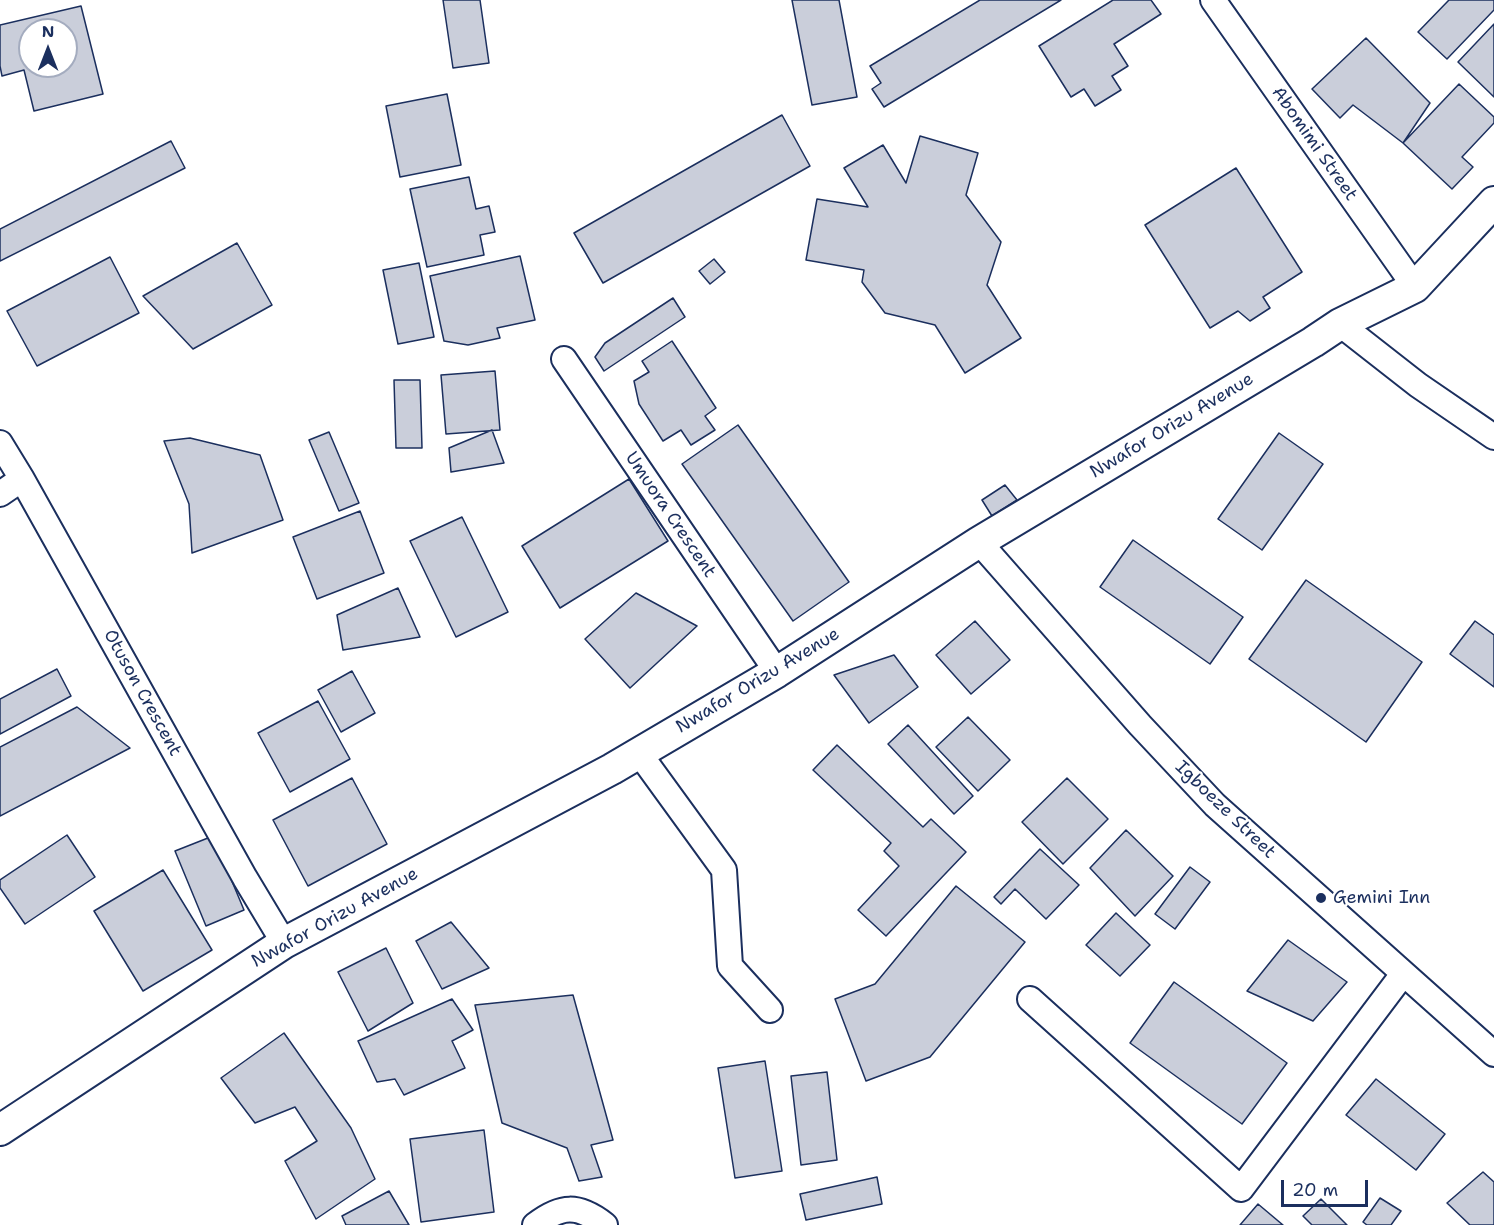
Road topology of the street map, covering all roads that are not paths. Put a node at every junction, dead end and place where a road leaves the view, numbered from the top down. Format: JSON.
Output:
{"nodes":[{"id":1,"x":1213,"y":0,"type":"edge"},
{"id":2,"x":1494,"y":202,"type":"edge"},
{"id":3,"x":1415,"y":287,"type":"junction"},
{"id":4,"x":1340,"y":324,"type":"junction"},
{"id":5,"x":564,"y":359,"type":"dead end"},
{"id":6,"x":1494,"y":437,"type":"edge"},
{"id":7,"x":0,"y":443,"type":"edge"},
{"id":8,"x":22,"y":479,"type":"junction"},
{"id":9,"x":0,"y":494,"type":"edge"},
{"id":10,"x":980,"y":542,"type":"junction"},
{"id":11,"x":777,"y":672,"type":"junction"},
{"id":12,"x":639,"y":753,"type":"junction"},
{"id":13,"x":284,"y":943,"type":"junction"},
{"id":14,"x":1403,"y":974,"type":"junction"},
{"id":15,"x":1030,"y":999,"type":"dead end"},
{"id":16,"x":770,"y":1010,"type":"dead end"},
{"id":17,"x":1494,"y":1054,"type":"edge"},
{"id":18,"x":0,"y":1130,"type":"edge"},
{"id":19,"x":536,"y":1225,"type":"edge"},
{"id":20,"x":605,"y":1225,"type":"edge"}],
"edges":[{"from":1,"to":3,"type":"street","name":"Abomimi Street"},
{"from":2,"to":3,"type":"street","name":"Nwafor Orizu Avenue"},
{"from":3,"to":4,"type":"street","name":"Nwafor Orizu Avenue"},
{"from":4,"to":6,"type":"street"},
{"from":4,"to":10,"type":"street","name":"Nwafor Orizu Avenue"},
{"from":5,"to":11,"type":"street","name":"Umuora Crescent"},
{"from":7,"to":8,"type":"street","name":"Otuson Crescent"},
{"from":8,"to":9,"type":"street"},
{"from":8,"to":13,"type":"street","name":"Otuson Crescent"},
{"from":10,"to":11,"type":"street","name":"Nwafor Orizu Avenue"},
{"from":10,"to":14,"type":"street","name":"Igboeze Street"},
{"from":11,"to":12,"type":"street","name":"Nwafor Orizu Avenue"},
{"from":12,"to":13,"type":"street","name":"Nwafor Orizu Avenue"},
{"from":12,"to":16,"type":"street"},
{"from":13,"to":18,"type":"street","name":"Nwafor Orizu Avenue"},
{"from":14,"to":15,"type":"street"},
{"from":14,"to":17,"type":"street","name":"Igboeze Street"},
{"from":19,"to":20,"type":"street"}]}
